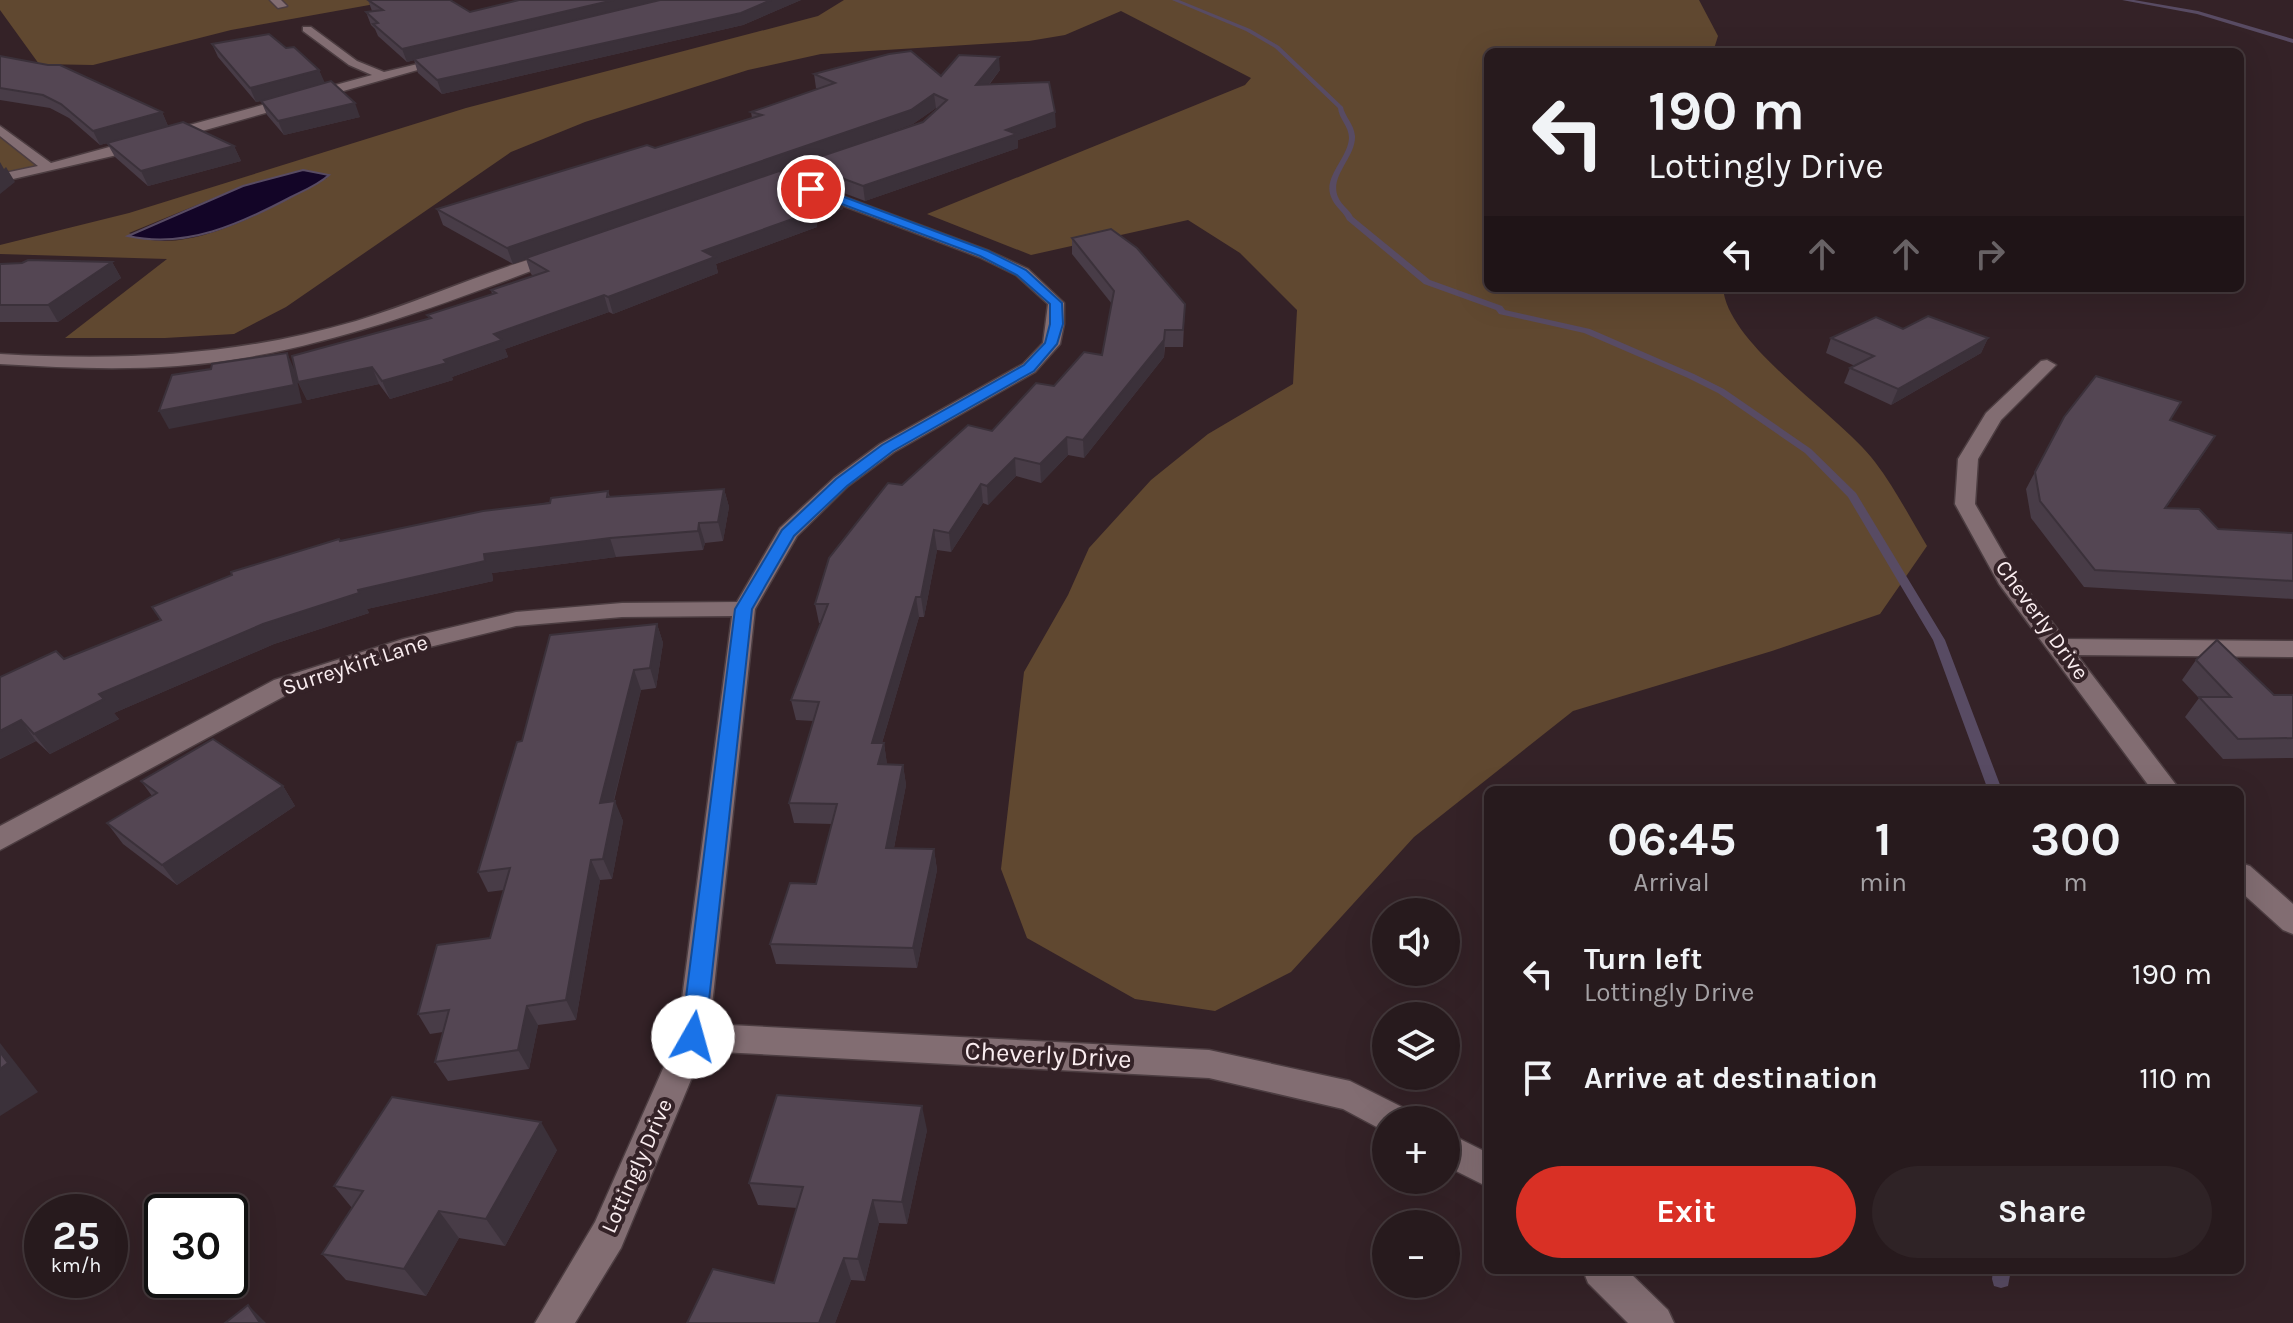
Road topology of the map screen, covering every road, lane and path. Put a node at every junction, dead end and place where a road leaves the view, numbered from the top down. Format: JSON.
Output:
{"nodes":[{"id":1,"x":307,"y":29,"type":"dead end"},
{"id":2,"x":458,"y":57,"type":"edge"},
{"id":3,"x":381,"y":75,"type":"junction"},
{"id":4,"x":0,"y":130,"type":"edge"},
{"id":5,"x":842,"y":156,"type":"edge"},
{"id":6,"x":48,"y":167,"type":"junction"},
{"id":7,"x":0,"y":178,"type":"edge"},
{"id":8,"x":782,"y":178,"type":"junction"},
{"id":9,"x":738,"y":193,"type":"edge"},
{"id":10,"x":575,"y":250,"type":"edge"},
{"id":11,"x":0,"y":359,"type":"edge"},
{"id":12,"x":2047,"y":365,"type":"dead end"},
{"id":13,"x":744,"y":609,"type":"junction"},
{"id":14,"x":2061,"y":647,"type":"junction"},
{"id":15,"x":2293,"y":649,"type":"edge"},
{"id":16,"x":2164,"y":786,"type":"edge"},
{"id":17,"x":0,"y":839,"type":"edge"},
{"id":18,"x":2244,"y":878,"type":"edge"},
{"id":19,"x":2293,"y":922,"type":"edge"},
{"id":20,"x":693,"y":1037,"type":"junction"},
{"id":21,"x":1372,"y":1108,"type":"edge"},
{"id":22,"x":1460,"y":1156,"type":"edge"},
{"id":23,"x":1484,"y":1169,"type":"edge"},
{"id":24,"x":1605,"y":1274,"type":"edge"},
{"id":25,"x":554,"y":1323,"type":"edge"},
{"id":26,"x":1655,"y":1323,"type":"edge"}],
"edges":[{"from":1,"to":3,"type":"street"},
{"from":2,"to":3,"type":"street"},
{"from":3,"to":6,"type":"street"},
{"from":4,"to":6,"type":"street"},
{"from":5,"to":8,"type":"street"},
{"from":6,"to":7,"type":"street"},
{"from":8,"to":9,"type":"street"},
{"from":8,"to":13,"type":"street","name":"Lottingly Drive"},
{"from":10,"to":11,"type":"street"},
{"from":12,"to":14,"type":"street","name":"Cheverly Drive"},
{"from":13,"to":17,"type":"street","name":"Surreykirt Lane"},
{"from":13,"to":20,"type":"street","name":"Lottingly Drive"},
{"from":14,"to":15,"type":"street"},
{"from":14,"to":16,"type":"street","name":"Cheverly Drive"},
{"from":18,"to":19,"type":"street"},
{"from":20,"to":21,"type":"street","name":"Cheverly Drive"},
{"from":20,"to":25,"type":"street","name":"Lottingly Drive"},
{"from":22,"to":23,"type":"street"},
{"from":24,"to":26,"type":"street"}]}
